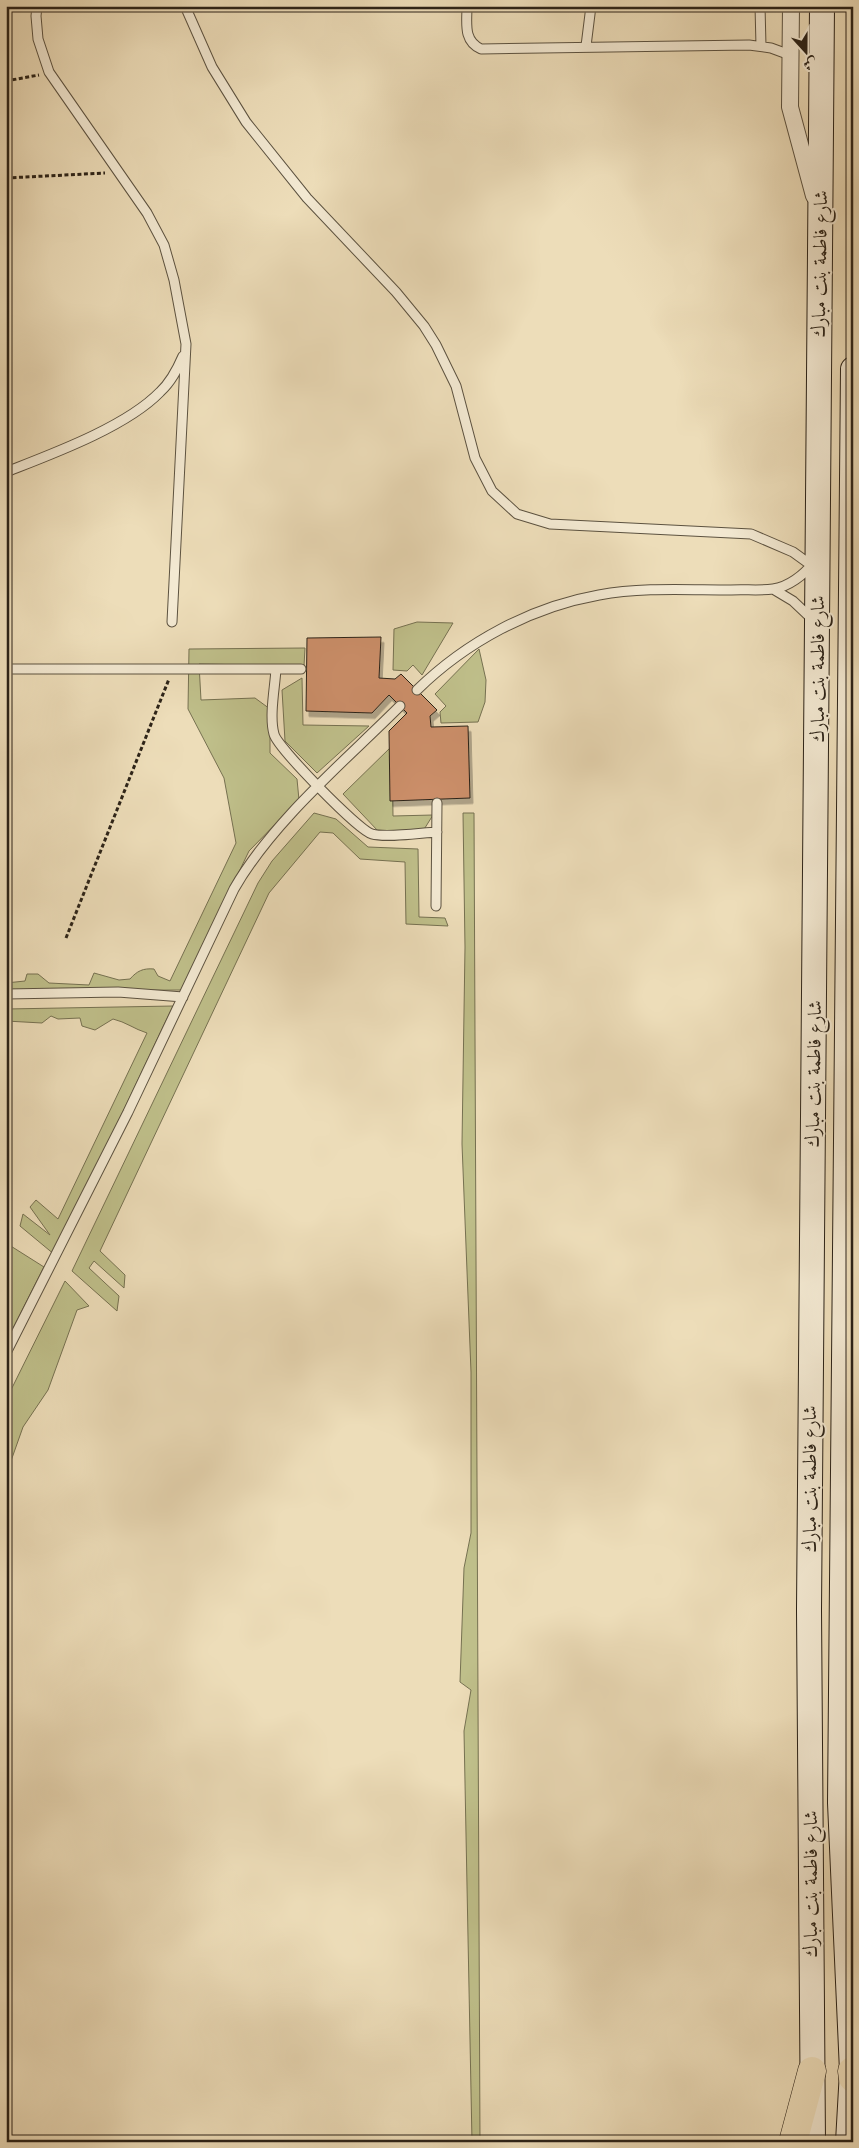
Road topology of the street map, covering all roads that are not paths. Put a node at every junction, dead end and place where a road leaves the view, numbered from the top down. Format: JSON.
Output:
{"nodes":[{"id":1,"x":37,"y":6,"type":"edge"},
{"id":2,"x":186,"y":6,"type":"edge"},
{"id":3,"x":468,"y":6,"type":"edge"},
{"id":4,"x":592,"y":6,"type":"edge"},
{"id":5,"x":760,"y":6,"type":"edge"},
{"id":6,"x":791,"y":6,"type":"edge"},
{"id":7,"x":822,"y":6,"type":"edge"},
{"id":8,"x":586,"y":46,"type":"junction"},
{"id":9,"x":761,"y":46,"type":"junction"},
{"id":10,"x":790,"y":55,"type":"junction"},
{"id":11,"x":820,"y":220,"type":"junction"},
{"id":12,"x":186,"y":344,"type":"junction"},
{"id":13,"x":853,"y":369,"type":"edge"},
{"id":14,"x":6,"y":472,"type":"edge"},
{"id":15,"x":814,"y":561,"type":"junction"},
{"id":16,"x":773,"y":589,"type":"junction"},
{"id":17,"x":172,"y":622,"type":"dead end"},
{"id":18,"x":818,"y":626,"type":"junction"},
{"id":19,"x":852,"y":626,"type":"edge"},
{"id":20,"x":6,"y":669,"type":"edge"},
{"id":21,"x":276,"y":669,"type":"junction"},
{"id":22,"x":301,"y":669,"type":"dead end"},
{"id":23,"x":417,"y":690,"type":"dead end"},
{"id":24,"x":851,"y":698,"type":"edge"},
{"id":25,"x":400,"y":706,"type":"dead end"},
{"id":26,"x":851,"y":741,"type":"edge"},
{"id":27,"x":320,"y":786,"type":"junction"},
{"id":28,"x":851,"y":794,"type":"edge"},
{"id":29,"x":437,"y":803,"type":"dead end"},
{"id":30,"x":437,"y":832,"type":"junction"},
{"id":31,"x":436,"y":906,"type":"dead end"},
{"id":32,"x":851,"y":944,"type":"edge"},
{"id":33,"x":6,"y":994,"type":"edge"},
{"id":34,"x":184,"y":997,"type":"junction"},
{"id":35,"x":850,"y":1000,"type":"edge"},
{"id":36,"x":849,"y":1201,"type":"edge"},
{"id":37,"x":849,"y":1290,"type":"edge"},
{"id":38,"x":6,"y":1353,"type":"edge"},
{"id":39,"x":847,"y":1616,"type":"edge"},
{"id":40,"x":847,"y":1803,"type":"edge"},
{"id":41,"x":812,"y":2071,"type":"junction"},
{"id":42,"x":852,"y":2074,"type":"edge"},
{"id":43,"x":793,"y":2142,"type":"edge"},
{"id":44,"x":812,"y":2142,"type":"edge"},
{"id":45,"x":848,"y":2142,"type":"edge"}],
"edges":[{"from":1,"to":12,"type":"lane"},
{"from":2,"to":15,"type":"lane"},
{"from":3,"to":8,"type":"lane"},
{"from":4,"to":8,"type":"lane"},
{"from":5,"to":9,"type":"lane"},
{"from":6,"to":10,"type":"street"},
{"from":7,"to":11,"type":"street","name":"شارع فاطمة بنت مبارك"},
{"from":8,"to":9,"type":"lane"},
{"from":9,"to":10,"type":"lane"},
{"from":10,"to":11,"type":"street"},
{"from":11,"to":15,"type":"street","name":"شارع فاطمة بنت مبارك"},
{"from":12,"to":14,"type":"lane"},
{"from":12,"to":17,"type":"lane"},
{"from":13,"to":19,"type":"street","name":"شارع فاطمة بنت مبارك"},
{"from":15,"to":16,"type":"lane"},
{"from":15,"to":18,"type":"street","name":"شارع فاطمة بنت مبارك"},
{"from":16,"to":18,"type":"lane"},
{"from":16,"to":23,"type":"lane"},
{"from":18,"to":41,"type":"street","name":"شارع فاطمة بنت مبارك"},
{"from":19,"to":24,"type":"street","name":"شارع فاطمة بنت مبارك"},
{"from":20,"to":21,"type":"lane"},
{"from":21,"to":22,"type":"lane"},
{"from":21,"to":27,"type":"lane"},
{"from":24,"to":26,"type":"street","name":"شارع فاطمة بنت مبارك"},
{"from":25,"to":27,"type":"lane"},
{"from":26,"to":28,"type":"street","name":"شارع فاطمة بنت مبارك"},
{"from":27,"to":30,"type":"lane"},
{"from":27,"to":34,"type":"lane"},
{"from":28,"to":32,"type":"street","name":"شارع فاطمة بنت مبارك"},
{"from":29,"to":30,"type":"lane"},
{"from":30,"to":31,"type":"lane"},
{"from":32,"to":35,"type":"street","name":"شارع فاطمة بنت مبارك"},
{"from":33,"to":34,"type":"lane"},
{"from":34,"to":38,"type":"lane"},
{"from":35,"to":36,"type":"street","name":"شارع فاطمة بنت مبارك"},
{"from":36,"to":37,"type":"street","name":"شارع فاطمة بنت مبارك"},
{"from":37,"to":39,"type":"street","name":"شارع فاطمة بنت مبارك"},
{"from":39,"to":40,"type":"street","name":"شارع فاطمة بنت مبارك"},
{"from":40,"to":42,"type":"street","name":"شارع فاطمة بنت مبارك"},
{"from":41,"to":43,"type":"highway"},
{"from":41,"to":44,"type":"street","name":"شارع فاطمة بنت مبارك"},
{"from":42,"to":45,"type":"street","name":"شارع فاطمة بنت مبارك"}]}
